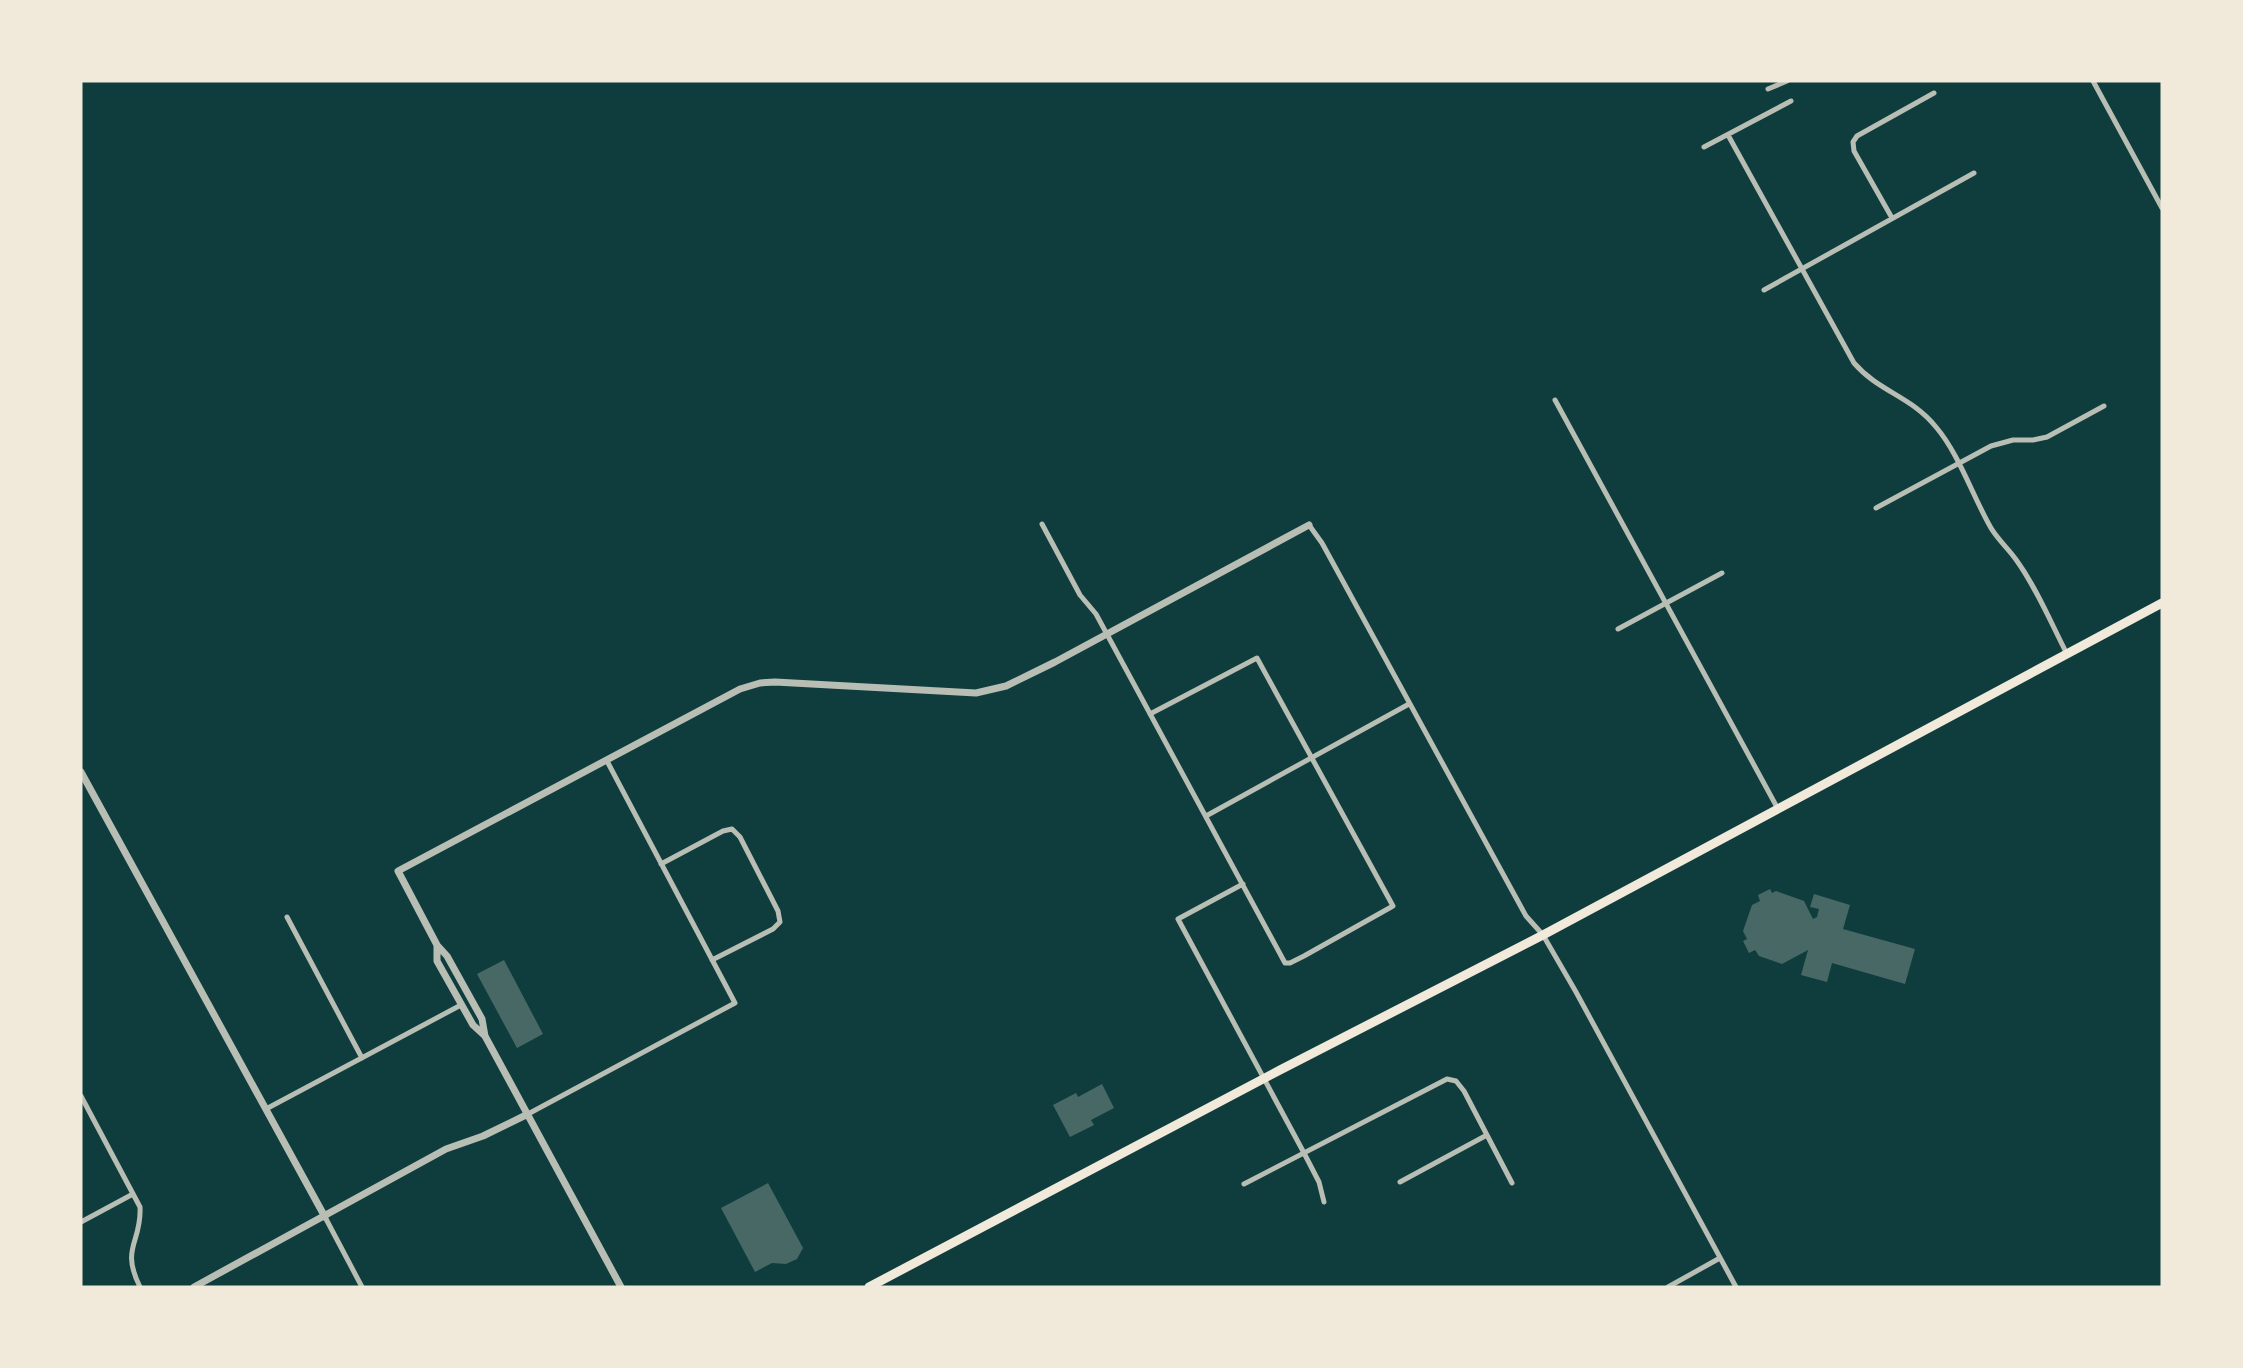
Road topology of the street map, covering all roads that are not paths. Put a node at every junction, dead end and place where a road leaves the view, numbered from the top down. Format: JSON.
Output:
{"nodes":[{"id":1,"x":1787,"y":81,"type":"edge"},
{"id":2,"x":2093,"y":81,"type":"edge"},
{"id":3,"x":1768,"y":89,"type":"dead end"},
{"id":4,"x":1934,"y":93,"type":"dead end"},
{"id":5,"x":1791,"y":101,"type":"dead end"},
{"id":6,"x":1728,"y":135,"type":"junction"},
{"id":7,"x":1704,"y":147,"type":"dead end"},
{"id":8,"x":1974,"y":173,"type":"dead end"},
{"id":9,"x":2162,"y":208,"type":"edge"},
{"id":10,"x":1892,"y":218,"type":"junction"},
{"id":11,"x":1802,"y":269,"type":"junction"},
{"id":12,"x":1764,"y":290,"type":"dead end"},
{"id":13,"x":1555,"y":400,"type":"dead end"},
{"id":14,"x":2104,"y":406,"type":"dead end"},
{"id":15,"x":1959,"y":465,"type":"junction"},
{"id":16,"x":1876,"y":508,"type":"dead end"},
{"id":17,"x":1042,"y":524,"type":"dead end"},
{"id":18,"x":1310,"y":525,"type":"joint"},
{"id":19,"x":1722,"y":573,"type":"dead end"},
{"id":20,"x":1666,"y":603,"type":"junction"},
{"id":21,"x":2162,"y":603,"type":"edge"},
{"id":22,"x":1618,"y":629,"type":"dead end"},
{"id":23,"x":1107,"y":634,"type":"junction"},
{"id":24,"x":2067,"y":654,"type":"junction"},
{"id":25,"x":1409,"y":704,"type":"junction"},
{"id":26,"x":1150,"y":714,"type":"junction"},
{"id":27,"x":1311,"y":758,"type":"junction"},
{"id":28,"x":607,"y":761,"type":"junction"},
{"id":29,"x":81,"y":772,"type":"edge"},
{"id":30,"x":1778,"y":809,"type":"junction"},
{"id":31,"x":1206,"y":816,"type":"junction"},
{"id":32,"x":661,"y":864,"type":"junction"},
{"id":33,"x":1243,"y":884,"type":"junction"},
{"id":34,"x":286,"y":917,"type":"dead end"},
{"id":35,"x":1543,"y":935,"type":"junction"},
{"id":36,"x":437,"y":945,"type":"junction"},
{"id":37,"x":712,"y":960,"type":"junction"},
{"id":38,"x":461,"y":1005,"type":"junction"},
{"id":39,"x":485,"y":1036,"type":"junction"},
{"id":40,"x":362,"y":1059,"type":"junction"},
{"id":41,"x":1264,"y":1079,"type":"junction"},
{"id":42,"x":81,"y":1096,"type":"edge"},
{"id":43,"x":266,"y":1109,"type":"junction"},
{"id":44,"x":528,"y":1114,"type":"junction"},
{"id":45,"x":1486,"y":1135,"type":"junction"},
{"id":46,"x":1304,"y":1153,"type":"junction"},
{"id":47,"x":1400,"y":1182,"type":"dead end"},
{"id":48,"x":1512,"y":1182,"type":"dead end"},
{"id":49,"x":1244,"y":1184,"type":"dead end"},
{"id":50,"x":133,"y":1194,"type":"junction"},
{"id":51,"x":1324,"y":1202,"type":"dead end"},
{"id":52,"x":325,"y":1217,"type":"junction"},
{"id":53,"x":81,"y":1222,"type":"edge"},
{"id":54,"x":1720,"y":1258,"type":"junction"},
{"id":55,"x":140,"y":1287,"type":"edge"},
{"id":56,"x":194,"y":1287,"type":"edge"},
{"id":57,"x":362,"y":1287,"type":"edge"},
{"id":58,"x":621,"y":1287,"type":"edge"},
{"id":59,"x":869,"y":1287,"type":"edge"},
{"id":60,"x":1668,"y":1287,"type":"edge"},
{"id":61,"x":1736,"y":1287,"type":"edge"}],
"edges":[{"from":1,"to":3,"type":"street"},
{"from":2,"to":9,"type":"street"},
{"from":4,"to":10,"type":"street"},
{"from":5,"to":6,"type":"street"},
{"from":6,"to":7,"type":"street"},
{"from":6,"to":11,"type":"street"},
{"from":8,"to":10,"type":"street"},
{"from":10,"to":11,"type":"street"},
{"from":11,"to":12,"type":"street"},
{"from":11,"to":15,"type":"street"},
{"from":13,"to":20,"type":"street"},
{"from":14,"to":15,"type":"street"},
{"from":15,"to":16,"type":"street"},
{"from":15,"to":24,"type":"street"},
{"from":17,"to":23,"type":"street"},
{"from":18,"to":23,"type":"street"},
{"from":18,"to":25,"type":"street"},
{"from":19,"to":20,"type":"street"},
{"from":20,"to":22,"type":"street"},
{"from":20,"to":30,"type":"street"},
{"from":21,"to":24,"type":"main road"},
{"from":23,"to":26,"type":"street"},
{"from":23,"to":28,"type":"street"},
{"from":24,"to":30,"type":"main road"},
{"from":25,"to":27,"type":"street"},
{"from":25,"to":35,"type":"street"},
{"from":26,"to":27,"type":"street"},
{"from":26,"to":31,"type":"street"},
{"from":27,"to":31,"type":"street"},
{"from":27,"to":33,"type":"street"},
{"from":28,"to":32,"type":"street"},
{"from":28,"to":36,"type":"street"},
{"from":29,"to":43,"type":"street"},
{"from":30,"to":35,"type":"main road"},
{"from":31,"to":33,"type":"street"},
{"from":32,"to":37,"type":"street"},
{"from":32,"to":37,"type":"street"},
{"from":33,"to":41,"type":"street"},
{"from":34,"to":40,"type":"street"},
{"from":35,"to":41,"type":"main road"},
{"from":35,"to":54,"type":"street"},
{"from":36,"to":38,"type":"street"},
{"from":36,"to":39,"type":"street"},
{"from":37,"to":44,"type":"street"},
{"from":38,"to":39,"type":"street"},
{"from":38,"to":40,"type":"street"},
{"from":39,"to":44,"type":"street"},
{"from":40,"to":43,"type":"street"},
{"from":41,"to":46,"type":"street"},
{"from":41,"to":59,"type":"main road"},
{"from":42,"to":50,"type":"street"},
{"from":43,"to":52,"type":"street"},
{"from":44,"to":52,"type":"street"},
{"from":44,"to":58,"type":"street"},
{"from":45,"to":46,"type":"street"},
{"from":45,"to":47,"type":"street"},
{"from":45,"to":48,"type":"street"},
{"from":46,"to":49,"type":"street"},
{"from":46,"to":51,"type":"street"},
{"from":50,"to":53,"type":"street"},
{"from":50,"to":55,"type":"street"},
{"from":52,"to":56,"type":"street"},
{"from":52,"to":57,"type":"street"},
{"from":54,"to":60,"type":"street"},
{"from":54,"to":61,"type":"street"}]}
